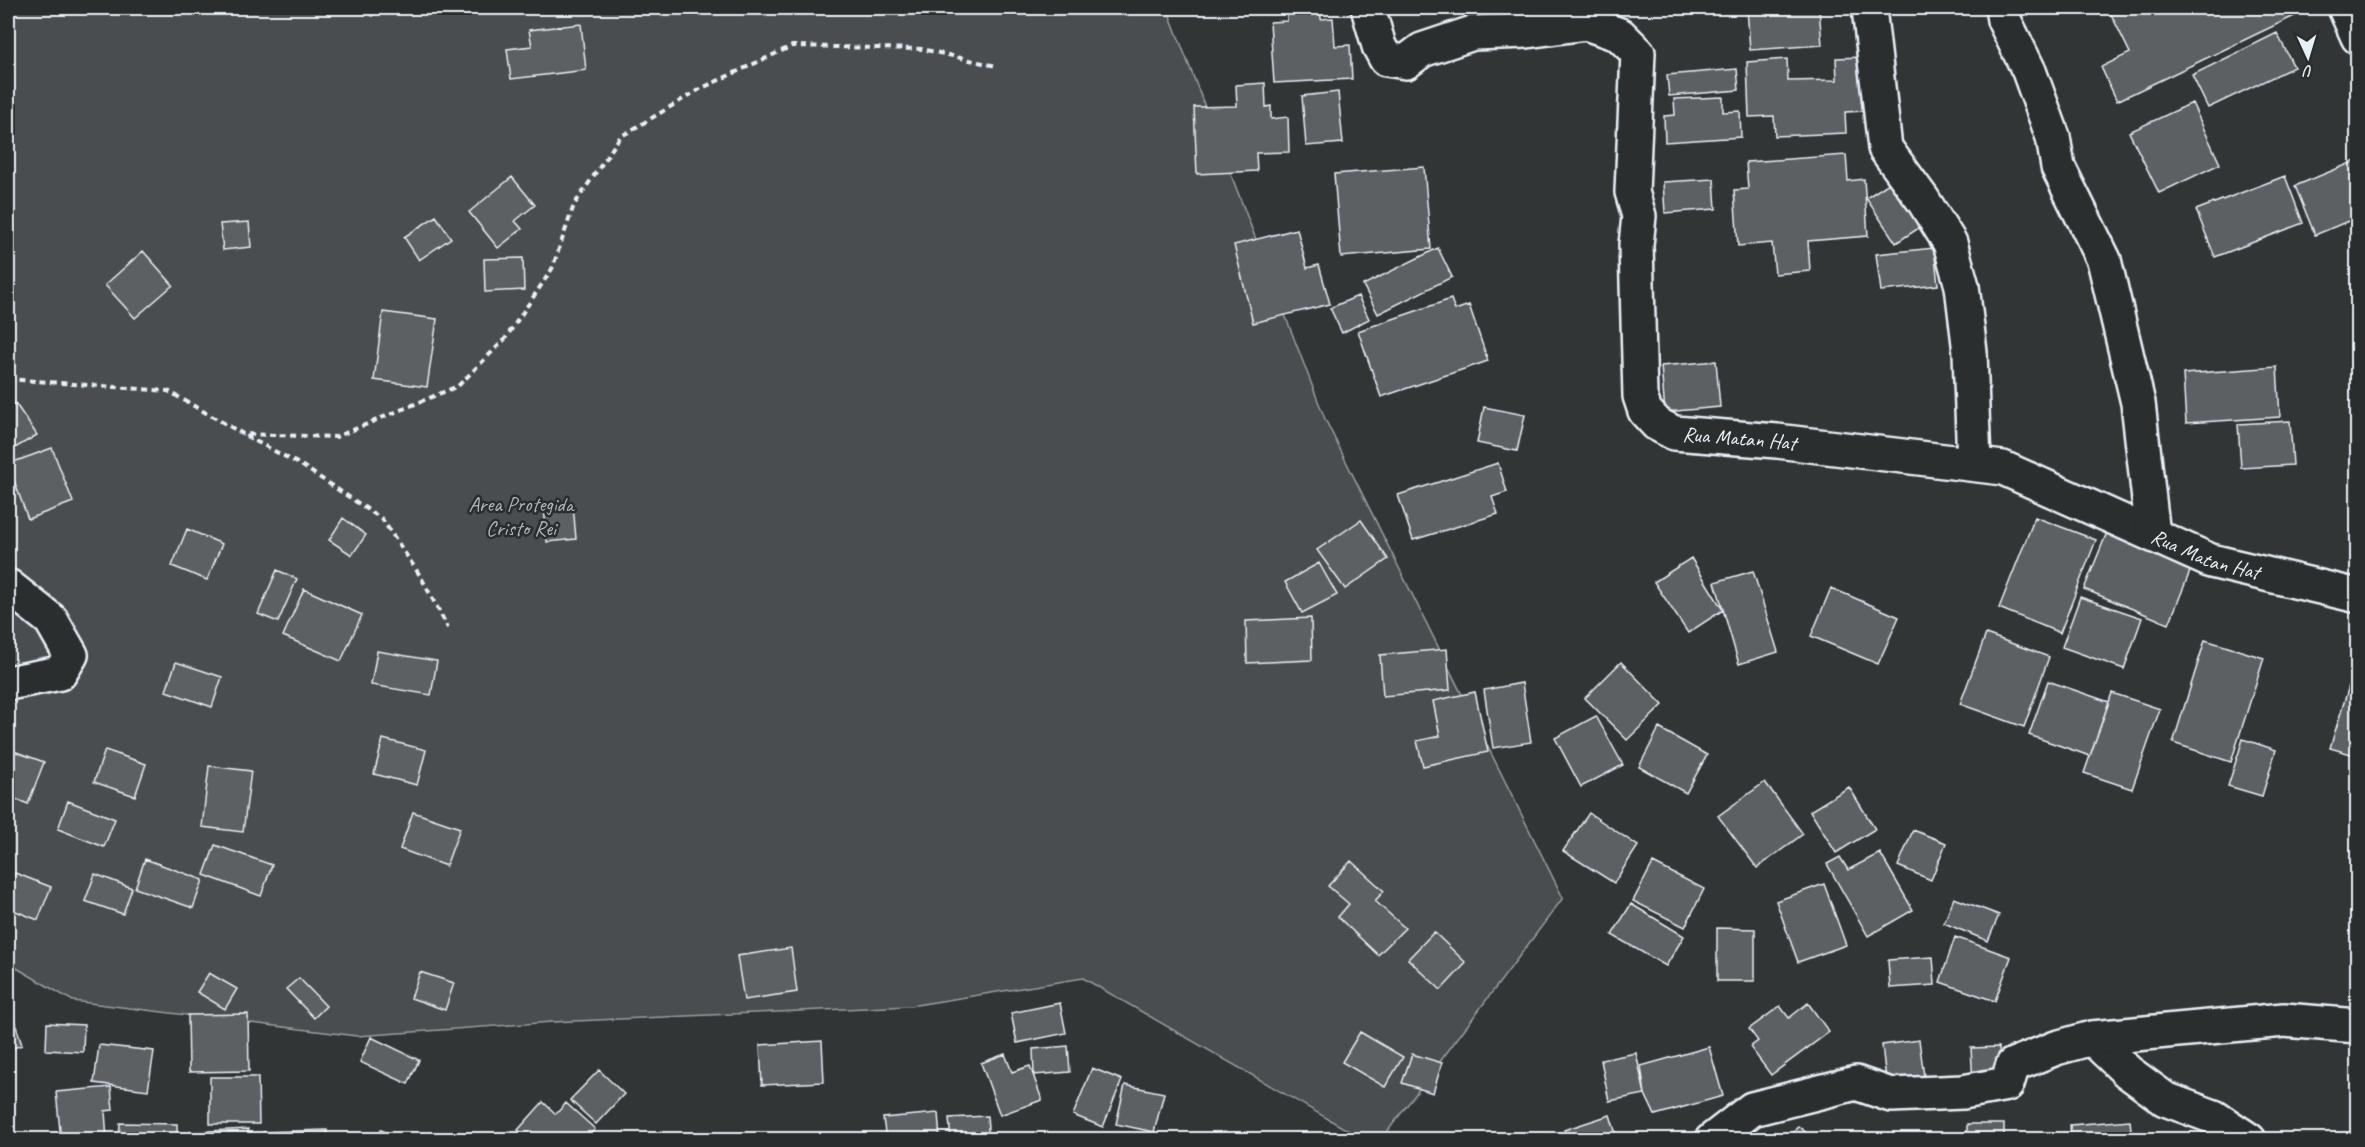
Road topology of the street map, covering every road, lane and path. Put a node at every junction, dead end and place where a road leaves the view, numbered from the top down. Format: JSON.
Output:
{"nodes":[{"id":1,"x":1368,"y":8,"type":"edge"},
{"id":2,"x":1869,"y":8,"type":"edge"},
{"id":3,"x":2002,"y":8,"type":"edge"},
{"id":4,"x":2344,"y":8,"type":"edge"},
{"id":5,"x":2358,"y":37,"type":"edge"},
{"id":6,"x":996,"y":66,"type":"dead end"},
{"id":7,"x":8,"y":379,"type":"edge"},
{"id":8,"x":243,"y":434,"type":"junction"},
{"id":9,"x":1974,"y":464,"type":"junction"},
{"id":10,"x":2153,"y":535,"type":"junction"},
{"id":11,"x":8,"y":586,"type":"edge"},
{"id":12,"x":2358,"y":596,"type":"edge"},
{"id":13,"x":448,"y":628,"type":"dead end"},
{"id":14,"x":8,"y":683,"type":"edge"},
{"id":15,"x":2358,"y":1026,"type":"edge"},
{"id":16,"x":2092,"y":1038,"type":"junction"},
{"id":17,"x":1712,"y":1140,"type":"edge"},
{"id":18,"x":2249,"y":1140,"type":"edge"}],
"edges":[{"from":1,"to":9,"type":"street","name":"Rua Matan Hat"},
{"from":2,"to":9,"type":"street"},
{"from":3,"to":10,"type":"street"},
{"from":4,"to":5,"type":"street"},
{"from":6,"to":8,"type":"path"},
{"from":7,"to":8,"type":"path"},
{"from":8,"to":13,"type":"path"},
{"from":9,"to":10,"type":"street","name":"Rua Matan Hat"},
{"from":10,"to":12,"type":"street","name":"Rua Matan Hat"},
{"from":11,"to":14,"type":"street"},
{"from":15,"to":16,"type":"street"},
{"from":16,"to":17,"type":"street"},
{"from":16,"to":18,"type":"street"}]}
